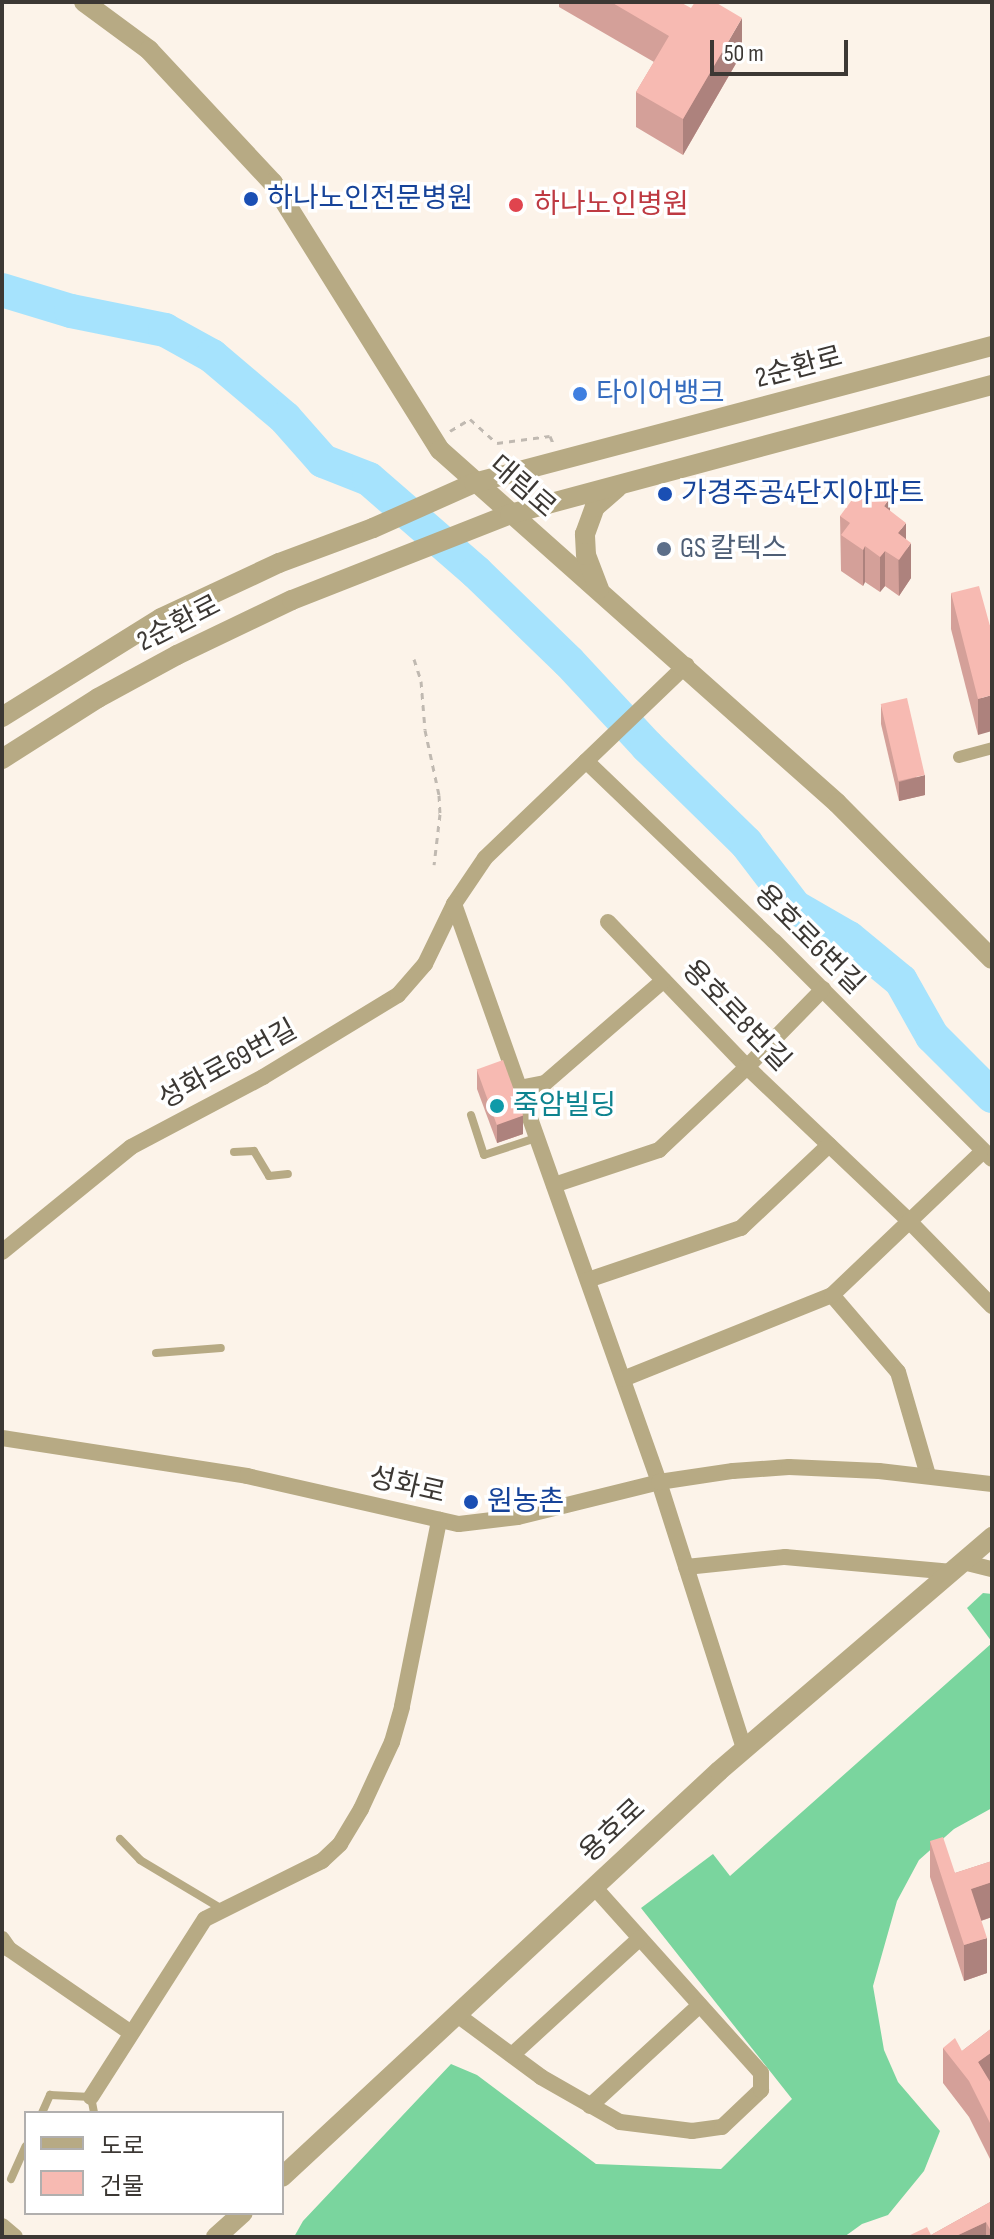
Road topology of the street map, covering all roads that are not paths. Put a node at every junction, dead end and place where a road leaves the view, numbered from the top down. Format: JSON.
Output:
{"nodes":[{"id":1,"x":84,"y":2,"type":"edge"},
{"id":2,"x":992,"y":346,"type":"edge"},
{"id":3,"x":992,"y":385,"type":"edge"},
{"id":4,"x":474,"y":483,"type":"junction"},
{"id":5,"x":622,"y":484,"type":"junction"},
{"id":6,"x":510,"y":514,"type":"junction"},
{"id":7,"x":601,"y":593,"type":"junction"},
{"id":8,"x":686,"y":665,"type":"junction"},
{"id":9,"x":2,"y":717,"type":"edge"},
{"id":10,"x":992,"y":748,"type":"edge"},
{"id":11,"x":959,"y":757,"type":"dead end"},
{"id":12,"x":2,"y":759,"type":"edge"},
{"id":13,"x":586,"y":761,"type":"junction"},
{"id":14,"x":454,"y":904,"type":"junction"},
{"id":15,"x":608,"y":922,"type":"dead end"},
{"id":16,"x":992,"y":959,"type":"edge"},
{"id":17,"x":664,"y":980,"type":"junction"},
{"id":18,"x":823,"y":989,"type":"junction"},
{"id":19,"x":747,"y":1067,"type":"junction"},
{"id":20,"x":519,"y":1088,"type":"junction"},
{"id":21,"x":471,"y":1115,"type":"dead end"},
{"id":22,"x":537,"y":1137,"type":"junction"},
{"id":23,"x":829,"y":1145,"type":"junction"},
{"id":24,"x":234,"y":1152,"type":"dead end"},
{"id":25,"x":986,"y":1157,"type":"edge"},
{"id":26,"x":288,"y":1174,"type":"dead end"},
{"id":27,"x":554,"y":1185,"type":"junction"},
{"id":28,"x":909,"y":1221,"type":"junction"},
{"id":29,"x":2,"y":1252,"type":"edge"},
{"id":30,"x":588,"y":1280,"type":"junction"},
{"id":31,"x":832,"y":1295,"type":"junction"},
{"id":32,"x":992,"y":1306,"type":"edge"},
{"id":33,"x":221,"y":1348,"type":"dead end"},
{"id":34,"x":156,"y":1353,"type":"dead end"},
{"id":35,"x":623,"y":1379,"type":"junction"},
{"id":36,"x":2,"y":1438,"type":"edge"},
{"id":37,"x":928,"y":1475,"type":"junction"},
{"id":38,"x":659,"y":1482,"type":"junction"},
{"id":39,"x":992,"y":1484,"type":"edge"},
{"id":40,"x":439,"y":1520,"type":"junction"},
{"id":41,"x":992,"y":1537,"type":"edge"},
{"id":42,"x":686,"y":1567,"type":"junction"},
{"id":43,"x":958,"y":1567,"type":"junction"},
{"id":44,"x":992,"y":1569,"type":"edge"},
{"id":45,"x":744,"y":1749,"type":"junction"},
{"id":46,"x":120,"y":1839,"type":"dead end"},
{"id":47,"x":594,"y":1887,"type":"junction"},
{"id":48,"x":222,"y":1909,"type":"junction"},
{"id":49,"x":640,"y":1938,"type":"junction"},
{"id":50,"x":2,"y":1939,"type":"edge"},
{"id":51,"x":700,"y":2005,"type":"junction"},
{"id":52,"x":456,"y":2014,"type":"junction"},
{"id":53,"x":131,"y":2033,"type":"junction"},
{"id":54,"x":512,"y":2055,"type":"junction"},
{"id":55,"x":92,"y":2105,"type":"edge"},
{"id":56,"x":590,"y":2106,"type":"junction"},
{"id":57,"x":43,"y":2111,"type":"edge"},
{"id":58,"x":24,"y":2150,"type":"edge"},
{"id":59,"x":284,"y":2175,"type":"edge"},
{"id":60,"x":11,"y":2179,"type":"dead end"},
{"id":61,"x":240,"y":2224,"type":"edge"},
{"id":62,"x":2,"y":2226,"type":"edge"},
{"id":63,"x":15,"y":2237,"type":"edge"},
{"id":64,"x":216,"y":2237,"type":"edge"}],
"edges":[{"from":1,"to":4,"type":"street","name":"대림로"},
{"from":2,"to":4,"type":"street","name":"2순환로"},
{"from":3,"to":5,"type":"street"},
{"from":4,"to":6,"type":"street","name":"대림로"},
{"from":4,"to":9,"type":"street","name":"2순환로"},
{"from":5,"to":6,"type":"street"},
{"from":5,"to":7,"type":"street"},
{"from":6,"to":7,"type":"street","name":"대림로"},
{"from":6,"to":12,"type":"street","name":"2순환로"},
{"from":7,"to":8,"type":"street","name":"대림로"},
{"from":8,"to":13,"type":"street","name":"성화로69번길"},
{"from":8,"to":16,"type":"street","name":"대림로"},
{"from":10,"to":11,"type":"street"},
{"from":13,"to":14,"type":"street","name":"성화로69번길"},
{"from":13,"to":18,"type":"street","name":"용호로6번길"},
{"from":14,"to":20,"type":"street"},
{"from":14,"to":29,"type":"street","name":"성화로69번길"},
{"from":15,"to":17,"type":"street","name":"용호로8번길"},
{"from":17,"to":19,"type":"street","name":"용호로8번길"},
{"from":17,"to":20,"type":"street"},
{"from":18,"to":19,"type":"street"},
{"from":18,"to":25,"type":"street","name":"용호로6번길"},
{"from":19,"to":23,"type":"street","name":"용호로8번길"},
{"from":19,"to":27,"type":"street"},
{"from":20,"to":22,"type":"street"},
{"from":21,"to":22,"type":"lane"},
{"from":22,"to":27,"type":"street"},
{"from":23,"to":28,"type":"street","name":"용호로8번길"},
{"from":23,"to":30,"type":"street"},
{"from":24,"to":26,"type":"lane"},
{"from":25,"to":28,"type":"street"},
{"from":27,"to":30,"type":"street"},
{"from":28,"to":31,"type":"street"},
{"from":28,"to":32,"type":"street","name":"용호로8번길"},
{"from":30,"to":35,"type":"street"},
{"from":31,"to":35,"type":"street"},
{"from":31,"to":37,"type":"street"},
{"from":33,"to":34,"type":"lane"},
{"from":35,"to":38,"type":"street"},
{"from":36,"to":40,"type":"street","name":"성화로"},
{"from":37,"to":38,"type":"street","name":"성화로"},
{"from":37,"to":39,"type":"street","name":"성화로"},
{"from":38,"to":40,"type":"street","name":"성화로"},
{"from":38,"to":42,"type":"street"},
{"from":40,"to":48,"type":"street"},
{"from":41,"to":43,"type":"street","name":"용호로"},
{"from":42,"to":43,"type":"street"},
{"from":42,"to":45,"type":"street"},
{"from":43,"to":44,"type":"street"},
{"from":43,"to":45,"type":"street","name":"용호로"},
{"from":45,"to":47,"type":"street","name":"용호로"},
{"from":46,"to":48,"type":"lane"},
{"from":47,"to":49,"type":"street"},
{"from":47,"to":52,"type":"street","name":"용호로"},
{"from":48,"to":53,"type":"street"},
{"from":49,"to":51,"type":"street"},
{"from":49,"to":54,"type":"street"},
{"from":50,"to":53,"type":"street"},
{"from":51,"to":56,"type":"street"},
{"from":51,"to":56,"type":"street"},
{"from":52,"to":54,"type":"street"},
{"from":52,"to":59,"type":"street","name":"용호로"},
{"from":53,"to":55,"type":"street"},
{"from":54,"to":56,"type":"street"},
{"from":55,"to":57,"type":"lane"},
{"from":58,"to":60,"type":"lane"},
{"from":61,"to":64,"type":"street"},
{"from":62,"to":63,"type":"street"}]}
